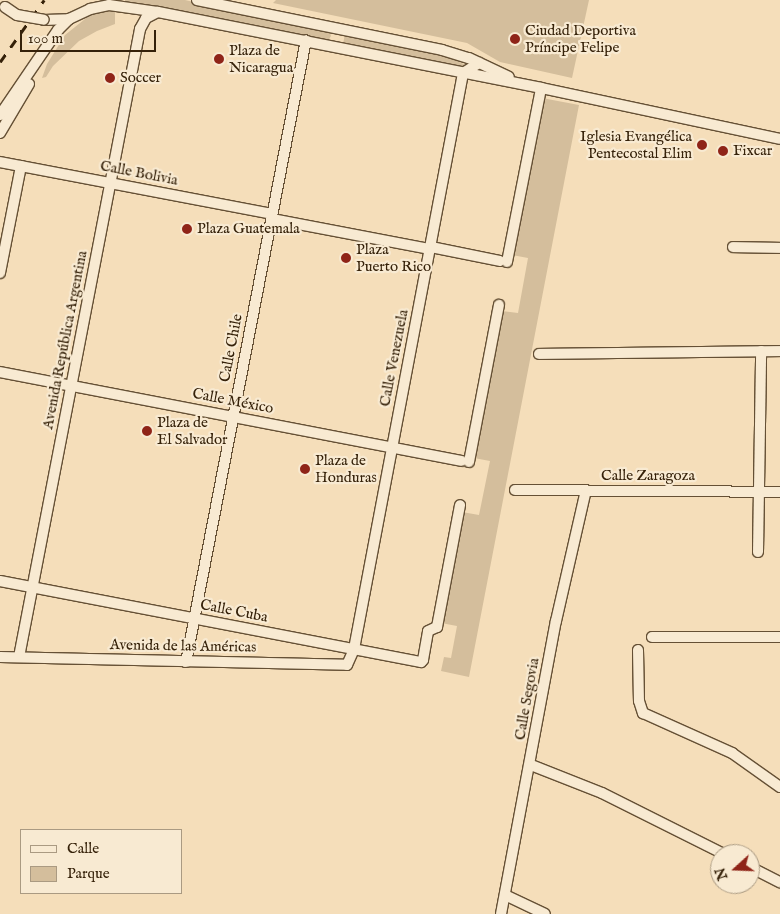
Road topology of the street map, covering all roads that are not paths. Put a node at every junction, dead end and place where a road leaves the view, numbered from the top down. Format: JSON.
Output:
{"nodes":[{"id":1,"x":87,"y":0,"type":"edge"},
{"id":2,"x":197,"y":0,"type":"edge"},
{"id":3,"x":2,"y":5,"type":"edge"},
{"id":4,"x":130,"y":8,"type":"junction"},
{"id":5,"x":80,"y":12,"type":"junction"},
{"id":6,"x":158,"y":12,"type":"junction"},
{"id":7,"x":69,"y":19,"type":"junction"},
{"id":8,"x":140,"y":28,"type":"junction"},
{"id":9,"x":335,"y":29,"type":"junction"},
{"id":10,"x":306,"y":40,"type":"junction"},
{"id":11,"x":331,"y":45,"type":"junction"},
{"id":12,"x":39,"y":58,"type":"junction"},
{"id":13,"x":479,"y":63,"type":"junction"},
{"id":14,"x":463,"y":73,"type":"junction"},
{"id":15,"x":540,"y":88,"type":"junction"},
{"id":16,"x":0,"y":114,"type":"edge"},
{"id":17,"x":0,"y":133,"type":"edge"},
{"id":18,"x":780,"y":139,"type":"edge"},
{"id":19,"x":0,"y":162,"type":"edge"},
{"id":20,"x":21,"y":166,"type":"junction"},
{"id":21,"x":110,"y":183,"type":"junction"},
{"id":22,"x":272,"y":216,"type":"junction"},
{"id":23,"x":733,"y":247,"type":"dead end"},
{"id":24,"x":431,"y":248,"type":"junction"},
{"id":25,"x":780,"y":248,"type":"edge"},
{"id":26,"x":0,"y":273,"type":"edge"},
{"id":27,"x":500,"y":305,"type":"dead end"},
{"id":28,"x":761,"y":351,"type":"junction"},
{"id":29,"x":780,"y":351,"type":"edge"},
{"id":30,"x":539,"y":354,"type":"dead end"},
{"id":31,"x":0,"y":372,"type":"edge"},
{"id":32,"x":71,"y":386,"type":"junction"},
{"id":33,"x":233,"y":417,"type":"junction"},
{"id":34,"x":392,"y":447,"type":"junction"},
{"id":35,"x":515,"y":490,"type":"dead end"},
{"id":36,"x":586,"y":490,"type":"junction"},
{"id":37,"x":759,"y":492,"type":"junction"},
{"id":38,"x":780,"y":492,"type":"edge"},
{"id":39,"x":460,"y":505,"type":"dead end"},
{"id":40,"x":758,"y":552,"type":"dead end"},
{"id":41,"x":0,"y":581,"type":"edge"},
{"id":42,"x":33,"y":588,"type":"junction"},
{"id":43,"x":195,"y":618,"type":"junction"},
{"id":44,"x":652,"y":637,"type":"dead end"},
{"id":45,"x":780,"y":637,"type":"edge"},
{"id":46,"x":354,"y":649,"type":"junction"},
{"id":47,"x":638,"y":650,"type":"dead end"},
{"id":48,"x":0,"y":657,"type":"edge"},
{"id":49,"x":19,"y":657,"type":"junction"},
{"id":50,"x":186,"y":662,"type":"junction"},
{"id":51,"x":531,"y":765,"type":"junction"},
{"id":52,"x":780,"y":787,"type":"edge"},
{"id":53,"x":710,"y":847,"type":"edge"},
{"id":54,"x":760,"y":872,"type":"edge"},
{"id":55,"x":780,"y":882,"type":"edge"},
{"id":56,"x":505,"y":896,"type":"junction"},
{"id":57,"x":501,"y":914,"type":"edge"},
{"id":58,"x":545,"y":914,"type":"edge"}],
"edges":[{"from":1,"to":5,"type":"street"},
{"from":2,"to":9,"type":"street"},
{"from":3,"to":7,"type":"street","bridge":true},
{"from":4,"to":5,"type":"street"},
{"from":4,"to":6,"type":"street"},
{"from":4,"to":8,"type":"street"},
{"from":5,"to":7,"type":"street"},
{"from":6,"to":8,"type":"street"},
{"from":6,"to":10,"type":"street"},
{"from":7,"to":12,"type":"street"},
{"from":8,"to":21,"type":"street","name":"Avenida República Argentina"},
{"from":9,"to":11,"type":"street"},
{"from":9,"to":13,"type":"street"},
{"from":10,"to":11,"type":"street"},
{"from":10,"to":22,"type":"street","name":"Calle Chile"},
{"from":11,"to":14,"type":"street"},
{"from":12,"to":16,"type":"street"},
{"from":12,"to":17,"type":"street"},
{"from":13,"to":14,"type":"street"},
{"from":13,"to":15,"type":"street"},
{"from":14,"to":15,"type":"street"},
{"from":14,"to":24,"type":"street","name":"Calle Venezuela"},
{"from":15,"to":18,"type":"street"},
{"from":15,"to":24,"type":"street","name":"Calle Bolivia"},
{"from":19,"to":20,"type":"street","name":"Calle Bolivia"},
{"from":20,"to":21,"type":"street","name":"Calle Bolivia"},
{"from":20,"to":26,"type":"street"},
{"from":21,"to":22,"type":"street","name":"Calle Bolivia"},
{"from":21,"to":32,"type":"street","name":"Avenida República Argentina"},
{"from":22,"to":24,"type":"street","name":"Calle Bolivia"},
{"from":22,"to":33,"type":"street","name":"Calle Chile"},
{"from":23,"to":25,"type":"street"},
{"from":24,"to":34,"type":"street","name":"Calle Venezuela"},
{"from":27,"to":34,"type":"street","name":"Calle México"},
{"from":28,"to":29,"type":"street"},
{"from":28,"to":30,"type":"street"},
{"from":28,"to":37,"type":"street"},
{"from":31,"to":32,"type":"street","name":"Calle México"},
{"from":32,"to":33,"type":"street","name":"Calle México"},
{"from":32,"to":42,"type":"street","name":"Avenida República Argentina"},
{"from":33,"to":34,"type":"street","name":"Calle México"},
{"from":33,"to":43,"type":"street","name":"Calle Chile"},
{"from":34,"to":46,"type":"street","name":"Calle Venezuela"},
{"from":35,"to":36,"type":"street","name":"Calle Zaragoza"},
{"from":36,"to":37,"type":"street","name":"Calle Zaragoza"},
{"from":36,"to":51,"type":"street","name":"Calle Segovia"},
{"from":37,"to":38,"type":"street","name":"Calle Zaragoza"},
{"from":37,"to":40,"type":"street"},
{"from":39,"to":46,"type":"street","name":"Calle Cuba"},
{"from":41,"to":42,"type":"street","name":"Calle Cuba"},
{"from":42,"to":43,"type":"street","name":"Calle Cuba"},
{"from":42,"to":49,"type":"street","name":"Avenida República Argentina"},
{"from":43,"to":46,"type":"street","name":"Calle Cuba"},
{"from":43,"to":50,"type":"street","name":"Calle Chile"},
{"from":44,"to":45,"type":"street"},
{"from":46,"to":50,"type":"street","name":"Avenida de las Américas"},
{"from":47,"to":52,"type":"street"},
{"from":48,"to":49,"type":"street","name":"Avenida de las Américas"},
{"from":49,"to":50,"type":"street","name":"Avenida de las Américas"},
{"from":51,"to":53,"type":"street"},
{"from":51,"to":56,"type":"street","name":"Calle Segovia"},
{"from":54,"to":55,"type":"street"},
{"from":56,"to":57,"type":"street","name":"Calle Segovia"},
{"from":56,"to":58,"type":"street"}]}
